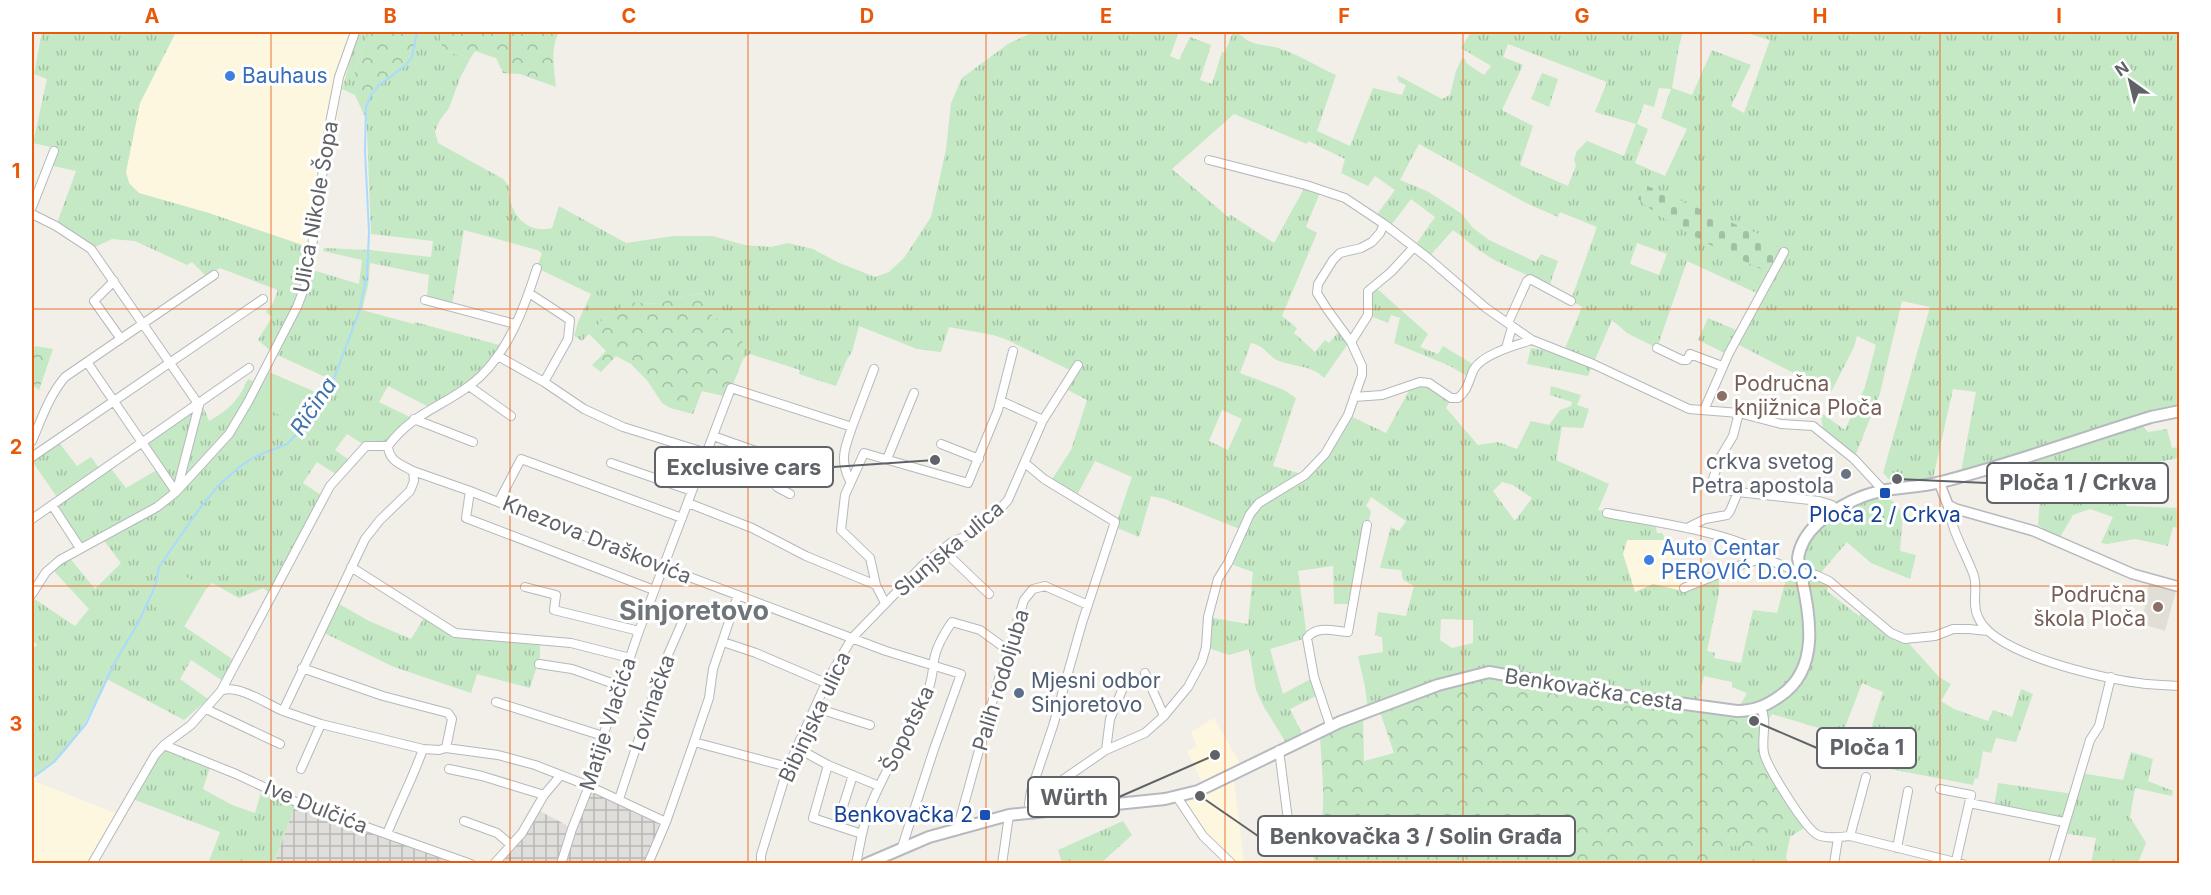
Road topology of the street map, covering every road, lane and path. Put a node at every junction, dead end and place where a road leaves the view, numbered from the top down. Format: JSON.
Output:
{"nodes":[{"id":1,"x":355,"y":32,"type":"edge"},
{"id":2,"x":54,"y":151,"type":"dead end"},
{"id":3,"x":1209,"y":160,"type":"dead end"},
{"id":4,"x":32,"y":207,"type":"edge"},
{"id":5,"x":32,"y":214,"type":"edge"},
{"id":6,"x":1384,"y":224,"type":"junction"},
{"id":7,"x":1414,"y":247,"type":"junction"},
{"id":8,"x":1784,"y":252,"type":"dead end"},
{"id":9,"x":537,"y":268,"type":"dead end"},
{"id":10,"x":214,"y":275,"type":"dead end"},
{"id":11,"x":114,"y":281,"type":"junction"},
{"id":12,"x":529,"y":293,"type":"junction"},
{"id":13,"x":263,"y":299,"type":"dead end"},
{"id":14,"x":425,"y":300,"type":"dead end"},
{"id":15,"x":1571,"y":301,"type":"dead end"},
{"id":16,"x":143,"y":324,"type":"junction"},
{"id":17,"x":515,"y":324,"type":"junction"},
{"id":18,"x":1510,"y":325,"type":"junction"},
{"id":19,"x":121,"y":339,"type":"junction"},
{"id":20,"x":1532,"y":340,"type":"junction"},
{"id":21,"x":1351,"y":342,"type":"junction"},
{"id":22,"x":1506,"y":348,"type":"junction"},
{"id":23,"x":1657,"y":348,"type":"dead end"},
{"id":24,"x":1013,"y":351,"type":"dead end"},
{"id":25,"x":498,"y":356,"type":"junction"},
{"id":26,"x":87,"y":362,"type":"junction"},
{"id":27,"x":171,"y":364,"type":"junction"},
{"id":28,"x":1078,"y":366,"type":"dead end"},
{"id":29,"x":1722,"y":366,"type":"junction"},
{"id":30,"x":249,"y":368,"type":"dead end"},
{"id":31,"x":874,"y":369,"type":"dead end"},
{"id":32,"x":544,"y":382,"type":"junction"},
{"id":33,"x":469,"y":386,"type":"junction"},
{"id":34,"x":914,"y":393,"type":"dead end"},
{"id":35,"x":1354,"y":397,"type":"junction"},
{"id":36,"x":1000,"y":401,"type":"junction"},
{"id":37,"x":114,"y":402,"type":"junction"},
{"id":38,"x":199,"y":405,"type":"junction"},
{"id":39,"x":1704,"y":410,"type":"junction"},
{"id":40,"x":2180,"y":411,"type":"edge"},
{"id":41,"x":1739,"y":413,"type":"junction"},
{"id":42,"x":511,"y":416,"type":"dead end"},
{"id":43,"x":414,"y":419,"type":"junction"},
{"id":44,"x":1043,"y":420,"type":"junction"},
{"id":45,"x":852,"y":426,"type":"junction"},
{"id":46,"x":713,"y":436,"type":"junction"},
{"id":47,"x":32,"y":441,"type":"edge"},
{"id":48,"x":142,"y":442,"type":"junction"},
{"id":49,"x":473,"y":442,"type":"dead end"},
{"id":50,"x":941,"y":444,"type":"dead end"},
{"id":51,"x":388,"y":446,"type":"junction"},
{"id":52,"x":707,"y":453,"type":"junction"},
{"id":53,"x":32,"y":457,"type":"edge"},
{"id":54,"x":887,"y":459,"type":"junction"},
{"id":55,"x":979,"y":459,"type":"junction"},
{"id":56,"x":611,"y":463,"type":"dead end"},
{"id":57,"x":1025,"y":463,"type":"junction"},
{"id":58,"x":413,"y":471,"type":"junction"},
{"id":59,"x":850,"y":481,"type":"junction"},
{"id":60,"x":1939,"y":482,"type":"junction"},
{"id":61,"x":1882,"y":489,"type":"junction"},
{"id":62,"x":178,"y":490,"type":"junction"},
{"id":63,"x":470,"y":491,"type":"junction"},
{"id":64,"x":692,"y":491,"type":"junction"},
{"id":65,"x":1738,"y":492,"type":"junction"},
{"id":66,"x":790,"y":494,"type":"dead end"},
{"id":67,"x":499,"y":501,"type":"junction"},
{"id":68,"x":688,"y":503,"type":"junction"},
{"id":69,"x":1948,"y":505,"type":"junction"},
{"id":70,"x":52,"y":506,"type":"junction"},
{"id":71,"x":1837,"y":510,"type":"junction"},
{"id":72,"x":1607,"y":513,"type":"dead end"},
{"id":73,"x":682,"y":518,"type":"junction"},
{"id":74,"x":32,"y":519,"type":"edge"},
{"id":75,"x":1367,"y":525,"type":"dead end"},
{"id":76,"x":1687,"y":528,"type":"junction"},
{"id":77,"x":80,"y":548,"type":"junction"},
{"id":78,"x":942,"y":549,"type":"junction"},
{"id":79,"x":1764,"y":558,"type":"junction"},
{"id":80,"x":351,"y":567,"type":"junction"},
{"id":81,"x":663,"y":567,"type":"junction"},
{"id":82,"x":1801,"y":573,"type":"junction"},
{"id":83,"x":876,"y":585,"type":"junction"},
{"id":84,"x":2180,"y":586,"type":"edge"},
{"id":85,"x":525,"y":587,"type":"dead end"},
{"id":86,"x":1684,"y":588,"type":"dead end"},
{"id":87,"x":654,"y":590,"type":"junction"},
{"id":88,"x":32,"y":594,"type":"edge"},
{"id":89,"x":989,"y":594,"type":"dead end"},
{"id":90,"x":738,"y":595,"type":"junction"},
{"id":91,"x":885,"y":603,"type":"junction"},
{"id":92,"x":1088,"y":604,"type":"junction"},
{"id":93,"x":689,"y":607,"type":"dead end"},
{"id":94,"x":639,"y":631,"type":"junction"},
{"id":95,"x":1990,"y":631,"type":"junction"},
{"id":96,"x":852,"y":638,"type":"junction"},
{"id":97,"x":723,"y":642,"type":"junction"},
{"id":98,"x":1009,"y":651,"type":"junction"},
{"id":99,"x":630,"y":658,"type":"junction"},
{"id":100,"x":538,"y":664,"type":"dead end"},
{"id":101,"x":935,"y":665,"type":"junction"},
{"id":102,"x":302,"y":668,"type":"junction"},
{"id":103,"x":1144,"y":673,"type":"dead end"},
{"id":104,"x":1128,"y":676,"type":"dead end"},
{"id":105,"x":2111,"y":677,"type":"junction"},
{"id":106,"x":826,"y":683,"type":"junction"},
{"id":107,"x":620,"y":686,"type":"junction"},
{"id":108,"x":2180,"y":686,"type":"edge"},
{"id":109,"x":221,"y":691,"type":"junction"},
{"id":110,"x":496,"y":702,"type":"dead end"},
{"id":111,"x":816,"y":708,"type":"junction"},
{"id":112,"x":1761,"y":708,"type":"junction"},
{"id":113,"x":206,"y":709,"type":"junction"},
{"id":114,"x":283,"y":711,"type":"junction"},
{"id":115,"x":1164,"y":716,"type":"junction"},
{"id":116,"x":321,"y":724,"type":"junction"},
{"id":117,"x":870,"y":725,"type":"dead end"},
{"id":118,"x":1330,"y":725,"type":"junction"},
{"id":119,"x":603,"y":736,"type":"junction"},
{"id":120,"x":694,"y":741,"type":"junction"},
{"id":121,"x":280,"y":744,"type":"dead end"},
{"id":122,"x":164,"y":745,"type":"junction"},
{"id":123,"x":446,"y":748,"type":"junction"},
{"id":124,"x":797,"y":748,"type":"junction"},
{"id":125,"x":423,"y":749,"type":"junction"},
{"id":126,"x":1106,"y":750,"type":"junction"},
{"id":127,"x":1279,"y":750,"type":"junction"},
{"id":128,"x":828,"y":765,"type":"junction"},
{"id":129,"x":788,"y":767,"type":"junction"},
{"id":130,"x":301,"y":769,"type":"dead end"},
{"id":131,"x":449,"y":769,"type":"dead end"},
{"id":132,"x":853,"y":775,"type":"junction"},
{"id":133,"x":560,"y":776,"type":"junction"},
{"id":134,"x":1866,"y":777,"type":"dead end"},
{"id":135,"x":589,"y":786,"type":"junction"},
{"id":136,"x":879,"y":786,"type":"junction"},
{"id":137,"x":1940,"y":789,"type":"dead end"},
{"id":138,"x":1908,"y":792,"type":"dead end"},
{"id":139,"x":544,"y":795,"type":"junction"},
{"id":140,"x":1177,"y":797,"type":"junction"},
{"id":141,"x":619,"y":799,"type":"junction"},
{"id":142,"x":1969,"y":804,"type":"junction"},
{"id":143,"x":1029,"y":808,"type":"junction"},
{"id":144,"x":1009,"y":815,"type":"junction"},
{"id":145,"x":1288,"y":820,"type":"dead end"},
{"id":146,"x":464,"y":821,"type":"dead end"},
{"id":147,"x":666,"y":822,"type":"junction"},
{"id":148,"x":2064,"y":822,"type":"junction"},
{"id":149,"x":837,"y":825,"type":"junction"},
{"id":150,"x":957,"y":830,"type":"junction"},
{"id":151,"x":387,"y":834,"type":"junction"},
{"id":152,"x":862,"y":834,"type":"junction"},
{"id":153,"x":1850,"y":836,"type":"junction"},
{"id":154,"x":1838,"y":838,"type":"junction"},
{"id":155,"x":511,"y":845,"type":"junction"},
{"id":156,"x":902,"y":847,"type":"junction"},
{"id":157,"x":1897,"y":848,"type":"junction"},
{"id":158,"x":1959,"y":862,"type":"edge"},
{"id":159,"x":92,"y":864,"type":"edge"},
{"id":160,"x":471,"y":864,"type":"edge"},
{"id":161,"x":494,"y":864,"type":"edge"},
{"id":162,"x":561,"y":864,"type":"edge"},
{"id":163,"x":648,"y":864,"type":"edge"},
{"id":164,"x":761,"y":864,"type":"edge"},
{"id":165,"x":856,"y":864,"type":"edge"},
{"id":166,"x":866,"y":864,"type":"edge"},
{"id":167,"x":1002,"y":864,"type":"edge"},
{"id":168,"x":1232,"y":864,"type":"edge"},
{"id":169,"x":1834,"y":864,"type":"edge"},
{"id":170,"x":2053,"y":864,"type":"edge"}],
"edges":[{"from":1,"to":62,"type":"street","name":"Ulica Nikole Šopa"},
{"from":2,"to":4,"type":"street"},
{"from":3,"to":6,"type":"street"},
{"from":5,"to":11,"type":"street"},
{"from":6,"to":7,"type":"street"},
{"from":6,"to":21,"type":"street"},
{"from":7,"to":18,"type":"street"},
{"from":7,"to":21,"type":"street"},
{"from":8,"to":29,"type":"street"},
{"from":9,"to":12,"type":"street"},
{"from":10,"to":16,"type":"street"},
{"from":11,"to":16,"type":"street"},
{"from":11,"to":19,"type":"street"},
{"from":12,"to":17,"type":"street"},
{"from":12,"to":32,"type":"street"},
{"from":13,"to":27,"type":"street"},
{"from":14,"to":17,"type":"street"},
{"from":15,"to":18,"type":"street"},
{"from":16,"to":19,"type":"street"},
{"from":16,"to":27,"type":"street"},
{"from":17,"to":25,"type":"street"},
{"from":18,"to":20,"type":"street"},
{"from":18,"to":22,"type":"street"},
{"from":19,"to":26,"type":"street"},
{"from":20,"to":22,"type":"street"},
{"from":20,"to":39,"type":"street"},
{"from":21,"to":35,"type":"street"},
{"from":22,"to":35,"type":"street"},
{"from":23,"to":29,"type":"street"},
{"from":24,"to":36,"type":"street"},
{"from":25,"to":32,"type":"street"},
{"from":25,"to":33,"type":"street"},
{"from":26,"to":37,"type":"street"},
{"from":26,"to":47,"type":"street"},
{"from":27,"to":37,"type":"street"},
{"from":27,"to":38,"type":"street"},
{"from":28,"to":44,"type":"street","name":"Slunjska ulica"},
{"from":29,"to":39,"type":"street"},
{"from":30,"to":38,"type":"street"},
{"from":31,"to":45,"type":"street"},
{"from":32,"to":52,"type":"street"},
{"from":33,"to":42,"type":"street"},
{"from":33,"to":43,"type":"street"},
{"from":34,"to":54,"type":"street"},
{"from":35,"to":115,"type":"street"},
{"from":36,"to":44,"type":"street"},
{"from":36,"to":55,"type":"street"},
{"from":37,"to":48,"type":"street"},
{"from":37,"to":53,"type":"street"},
{"from":38,"to":48,"type":"street"},
{"from":38,"to":62,"type":"street"},
{"from":39,"to":41,"type":"street"},
{"from":40,"to":60,"type":"main road","name":"Benkovačka cesta"},
{"from":41,"to":61,"type":"street"},
{"from":41,"to":65,"type":"street"},
{"from":43,"to":49,"type":"street"},
{"from":43,"to":51,"type":"street"},
{"from":44,"to":57,"type":"street","name":"Slunjska ulica"},
{"from":45,"to":46,"type":"street","name":"Matije Vlačića"},
{"from":45,"to":59,"type":"street"},
{"from":46,"to":52,"type":"street","name":"Matije Vlačića"},
{"from":46,"to":66,"type":"street"},
{"from":48,"to":62,"type":"street"},
{"from":48,"to":70,"type":"street"},
{"from":50,"to":55,"type":"street"},
{"from":51,"to":58,"type":"street","name":"Knezova Draškovića"},
{"from":51,"to":109,"type":"street"},
{"from":52,"to":64,"type":"street","name":"Matije Vlačića"},
{"from":54,"to":55,"type":"street"},
{"from":54,"to":59,"type":"street"},
{"from":56,"to":64,"type":"street"},
{"from":57,"to":78,"type":"street","name":"Slunjska ulica"},
{"from":57,"to":92,"type":"street"},
{"from":58,"to":63,"type":"street","name":"Knezova Draškovića"},
{"from":58,"to":80,"type":"street"},
{"from":59,"to":83,"type":"street"},
{"from":60,"to":61,"type":"main road","name":"Benkovačka cesta"},
{"from":60,"to":69,"type":"street"},
{"from":61,"to":71,"type":"main road","name":"Benkovačka cesta"},
{"from":62,"to":77,"type":"street","name":"Ulica Nikole Šopa"},
{"from":63,"to":67,"type":"street","name":"Knezova Draškovića"},
{"from":63,"to":87,"type":"street"},
{"from":64,"to":68,"type":"street","name":"Matije Vlačića"},
{"from":65,"to":71,"type":"street"},
{"from":65,"to":76,"type":"street"},
{"from":67,"to":73,"type":"street"},
{"from":67,"to":81,"type":"street","name":"Knezova Draškovića"},
{"from":68,"to":73,"type":"street","name":"Matije Vlačića"},
{"from":68,"to":83,"type":"street"},
{"from":69,"to":84,"type":"street"},
{"from":69,"to":95,"type":"street"},
{"from":70,"to":74,"type":"street"},
{"from":70,"to":77,"type":"street"},
{"from":71,"to":82,"type":"main road","name":"Benkovačka cesta"},
{"from":72,"to":76,"type":"street"},
{"from":73,"to":81,"type":"street","name":"Matije Vlačića"},
{"from":75,"to":118,"type":"street"},
{"from":76,"to":79,"type":"street"},
{"from":77,"to":88,"type":"street","name":"Ulica Nikole Šopa"},
{"from":78,"to":89,"type":"street"},
{"from":78,"to":91,"type":"street","name":"Slunjska ulica"},
{"from":79,"to":82,"type":"street"},
{"from":79,"to":86,"type":"street"},
{"from":80,"to":99,"type":"street"},
{"from":80,"to":102,"type":"street"},
{"from":81,"to":87,"type":"street","name":"Matije Vlačića"},
{"from":81,"to":90,"type":"street","name":"Knezova Draškovića"},
{"from":82,"to":95,"type":"street"},
{"from":82,"to":112,"type":"main road","name":"Benkovačka cesta"},
{"from":83,"to":91,"type":"street"},
{"from":85,"to":94,"type":"street"},
{"from":87,"to":94,"type":"street","name":"Matije Vlačića"},
{"from":90,"to":96,"type":"street","name":"Knezova Draškovića"},
{"from":90,"to":97,"type":"street"},
{"from":91,"to":96,"type":"street","name":"Bibinjska ulica"},
{"from":92,"to":98,"type":"street","name":"Palih rodoljuba"},
{"from":92,"to":143,"type":"street"},
{"from":93,"to":141,"type":"street","name":"Lovinačka"},
{"from":94,"to":99,"type":"street","name":"Matije Vlačića"},
{"from":95,"to":105,"type":"street"},
{"from":96,"to":101,"type":"street","name":"Knezova Draškovića"},
{"from":96,"to":106,"type":"street","name":"Bibinjska ulica"},
{"from":97,"to":106,"type":"street"},
{"from":97,"to":120,"type":"street"},
{"from":98,"to":101,"type":"street","name":"Šopotska"},
{"from":98,"to":150,"type":"street","name":"Palih rodoljuba"},
{"from":99,"to":107,"type":"street","name":"Matije Vlačića"},
{"from":100,"to":107,"type":"street"},
{"from":101,"to":136,"type":"street","name":"Šopotska"},
{"from":101,"to":156,"type":"street","name":"Knezova Draškovića"},
{"from":102,"to":114,"type":"street"},
{"from":102,"to":123,"type":"street"},
{"from":103,"to":115,"type":"street"},
{"from":104,"to":126,"type":"street"},
{"from":105,"to":108,"type":"street"},
{"from":105,"to":148,"type":"street"},
{"from":106,"to":111,"type":"street","name":"Bibinjska ulica"},
{"from":107,"to":119,"type":"street","name":"Matije Vlačića"},
{"from":109,"to":113,"type":"street"},
{"from":109,"to":114,"type":"street"},
{"from":110,"to":119,"type":"street"},
{"from":111,"to":117,"type":"street"},
{"from":111,"to":124,"type":"street","name":"Bibinjska ulica"},
{"from":112,"to":118,"type":"main road","name":"Benkovačka cesta"},
{"from":112,"to":154,"type":"street"},
{"from":113,"to":121,"type":"street"},
{"from":113,"to":122,"type":"street"},
{"from":114,"to":116,"type":"street"},
{"from":115,"to":126,"type":"street"},
{"from":116,"to":125,"type":"street"},
{"from":116,"to":130,"type":"street"},
{"from":118,"to":127,"type":"main road","name":"Benkovačka cesta"},
{"from":119,"to":135,"type":"street","name":"Matije Vlačića"},
{"from":120,"to":129,"type":"street"},
{"from":120,"to":147,"type":"street"},
{"from":122,"to":151,"type":"street","name":"Ive Dulčića"},
{"from":122,"to":159,"type":"street"},
{"from":123,"to":125,"type":"street"},
{"from":123,"to":133,"type":"street"},
{"from":124,"to":128,"type":"street"},
{"from":124,"to":129,"type":"street","name":"Bibinjska ulica"},
{"from":125,"to":151,"type":"street"},
{"from":126,"to":143,"type":"street"},
{"from":127,"to":140,"type":"main road","name":"Benkovačka cesta"},
{"from":127,"to":145,"type":"street"},
{"from":128,"to":132,"type":"street"},
{"from":128,"to":149,"type":"street"},
{"from":129,"to":164,"type":"street","name":"Bibinjska ulica"},
{"from":131,"to":139,"type":"street"},
{"from":132,"to":136,"type":"street"},
{"from":132,"to":149,"type":"street"},
{"from":133,"to":135,"type":"street"},
{"from":133,"to":139,"type":"street"},
{"from":134,"to":153,"type":"street"},
{"from":135,"to":141,"type":"street"},
{"from":135,"to":162,"type":"street","name":"Matije Vlačića"},
{"from":136,"to":152,"type":"street","name":"Šopotska"},
{"from":137,"to":142,"type":"street"},
{"from":138,"to":157,"type":"street"},
{"from":139,"to":155,"type":"street"},
{"from":140,"to":143,"type":"main road","name":"Benkovačka cesta"},
{"from":140,"to":168,"type":"street"},
{"from":141,"to":147,"type":"street"},
{"from":142,"to":148,"type":"street"},
{"from":142,"to":158,"type":"street"},
{"from":143,"to":144,"type":"main road","name":"Benkovačka cesta"},
{"from":144,"to":150,"type":"main road","name":"Benkovačka cesta"},
{"from":144,"to":167,"type":"street"},
{"from":146,"to":155,"type":"street"},
{"from":147,"to":163,"type":"street"},
{"from":148,"to":170,"type":"street"},
{"from":149,"to":152,"type":"street"},
{"from":150,"to":156,"type":"main road","name":"Benkovačka cesta"},
{"from":151,"to":160,"type":"street","name":"Ive Dulčića"},
{"from":152,"to":165,"type":"street","name":"Šopotska"},
{"from":153,"to":154,"type":"street"},
{"from":153,"to":157,"type":"street"},
{"from":154,"to":169,"type":"street"},
{"from":155,"to":161,"type":"street"},
{"from":156,"to":166,"type":"main road","name":"Benkovačka cesta"},
{"from":157,"to":158,"type":"street"}]}
